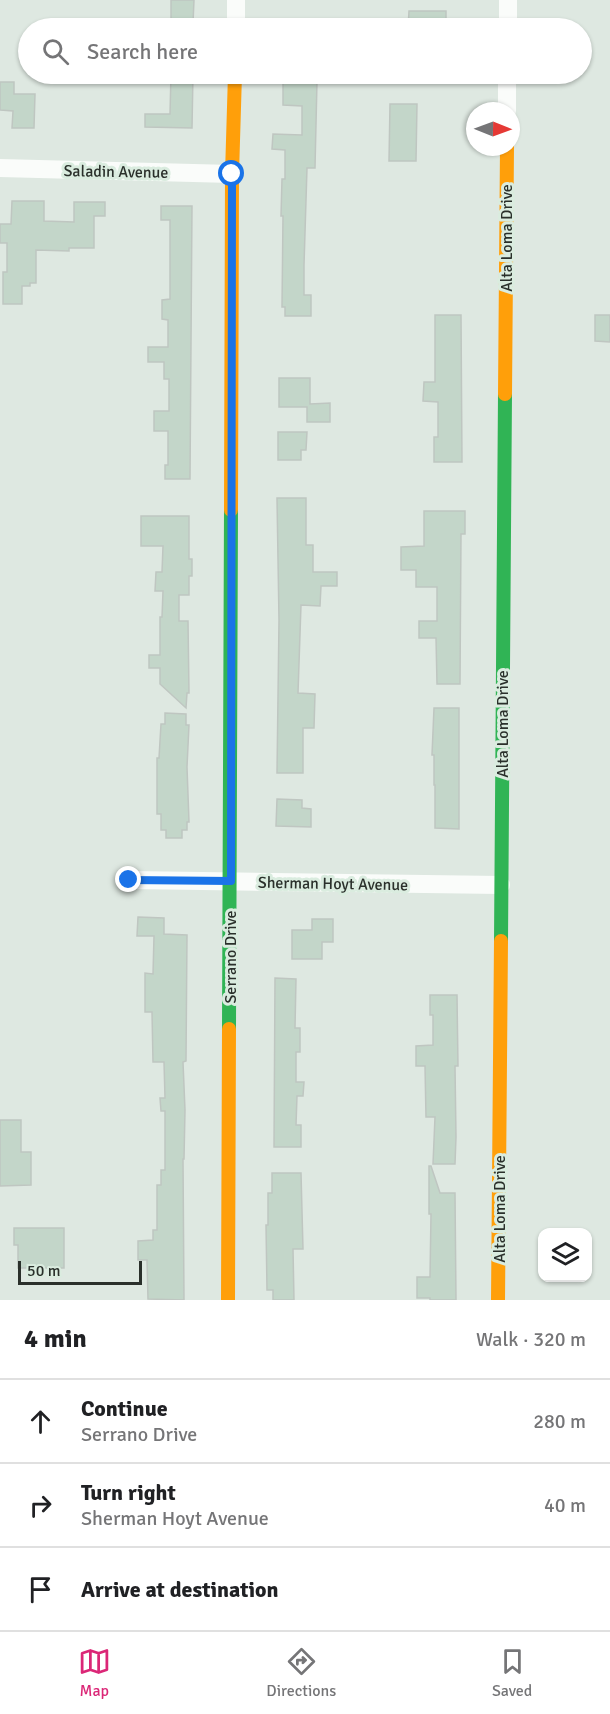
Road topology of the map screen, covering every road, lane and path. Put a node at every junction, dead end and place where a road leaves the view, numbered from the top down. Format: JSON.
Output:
{"nodes":[{"id":1,"x":236,"y":0,"type":"edge"},
{"id":2,"x":508,"y":0,"type":"edge"},
{"id":3,"x":236,"y":18,"type":"edge"},
{"id":4,"x":508,"y":18,"type":"edge"},
{"id":5,"x":235,"y":84,"type":"edge"},
{"id":6,"x":507,"y":84,"type":"edge"},
{"id":7,"x":507,"y":102,"type":"edge"},
{"id":8,"x":507,"y":156,"type":"edge"},
{"id":9,"x":0,"y":168,"type":"edge"},
{"id":10,"x":232,"y":174,"type":"junction"},
{"id":11,"x":129,"y":880,"type":"dead end"},
{"id":12,"x":231,"y":881,"type":"junction"},
{"id":13,"x":501,"y":885,"type":"junction"},
{"id":14,"x":228,"y":1300,"type":"edge"},
{"id":15,"x":498,"y":1300,"type":"edge"}],
"edges":[{"from":1,"to":3,"type":"street"},
{"from":2,"to":4,"type":"street"},
{"from":5,"to":10,"type":"street","name":"Serrano Drive"},
{"from":6,"to":7,"type":"street"},
{"from":8,"to":13,"type":"street","name":"Alta Loma Drive"},
{"from":9,"to":10,"type":"street","name":"Saladin Avenue"},
{"from":10,"to":12,"type":"street","name":"Serrano Drive"},
{"from":11,"to":12,"type":"street","name":"Sherman Hoyt Avenue"},
{"from":12,"to":13,"type":"street","name":"Sherman Hoyt Avenue"},
{"from":12,"to":14,"type":"street","name":"Serrano Drive"},
{"from":13,"to":15,"type":"street","name":"Alta Loma Drive"}]}
